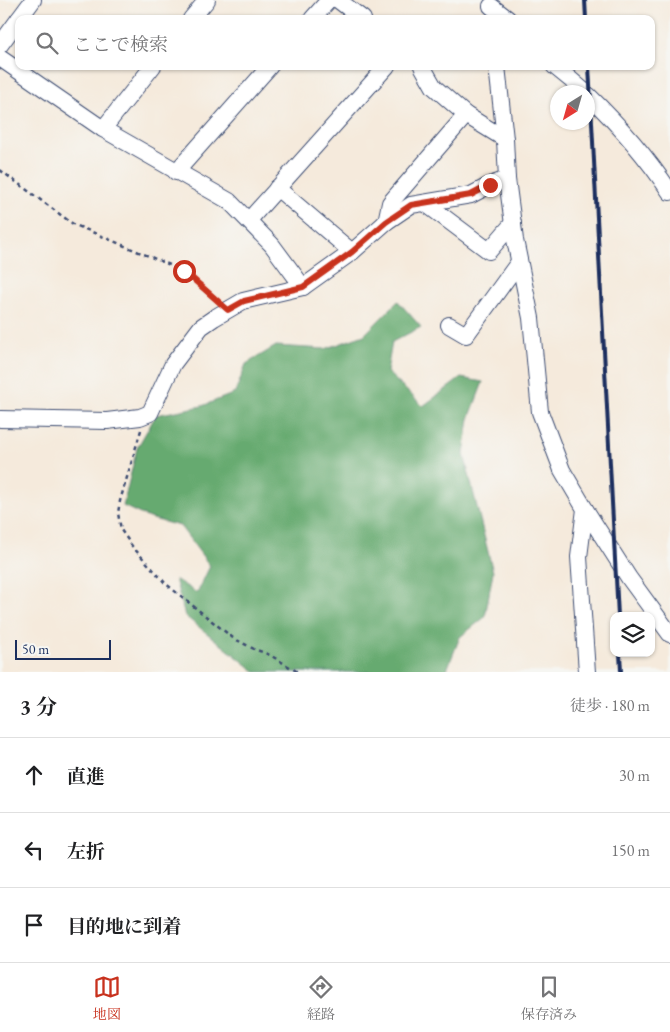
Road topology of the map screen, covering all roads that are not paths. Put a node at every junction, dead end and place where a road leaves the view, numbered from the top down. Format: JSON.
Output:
{"nodes":[{"id":1,"x":33,"y":0,"type":"edge"},
{"id":2,"x":207,"y":0,"type":"edge"},
{"id":3,"x":329,"y":0,"type":"edge"},
{"id":4,"x":338,"y":0,"type":"edge"},
{"id":5,"x":491,"y":8,"type":"edge"},
{"id":6,"x":22,"y":15,"type":"edge"},
{"id":7,"x":194,"y":15,"type":"edge"},
{"id":8,"x":316,"y":15,"type":"edge"},
{"id":9,"x":358,"y":15,"type":"edge"},
{"id":10,"x":502,"y":15,"type":"edge"},
{"id":11,"x":15,"y":24,"type":"edge"},
{"id":12,"x":0,"y":45,"type":"edge"},
{"id":13,"x":0,"y":58,"type":"edge"},
{"id":14,"x":15,"y":68,"type":"edge"},
{"id":15,"x":17,"y":70,"type":"edge"},
{"id":16,"x":150,"y":70,"type":"edge"},
{"id":17,"x":266,"y":70,"type":"edge"},
{"id":18,"x":383,"y":70,"type":"edge"},
{"id":19,"x":424,"y":70,"type":"edge"},
{"id":20,"x":497,"y":70,"type":"edge"},
{"id":21,"x":559,"y":70,"type":"edge"},
{"id":22,"x":577,"y":85,"type":"edge"},
{"id":23,"x":595,"y":102,"type":"edge"},
{"id":24,"x":466,"y":114,"type":"junction"},
{"id":25,"x":103,"y":129,"type":"junction"},
{"id":26,"x":505,"y":139,"type":"junction"},
{"id":27,"x":176,"y":172,"type":"junction"},
{"id":28,"x":507,"y":179,"type":"junction"},
{"id":29,"x":277,"y":188,"type":"junction"},
{"id":30,"x":670,"y":192,"type":"edge"},
{"id":31,"x":425,"y":203,"type":"junction"},
{"id":32,"x":248,"y":220,"type":"junction"},
{"id":33,"x":386,"y":222,"type":"junction"},
{"id":34,"x":513,"y":223,"type":"junction"},
{"id":35,"x":352,"y":252,"type":"junction"},
{"id":36,"x":519,"y":262,"type":"junction"},
{"id":37,"x":303,"y":287,"type":"junction"},
{"id":38,"x":449,"y":325,"type":"dead end"},
{"id":39,"x":0,"y":419,"type":"edge"},
{"id":40,"x":585,"y":509,"type":"junction"},
{"id":41,"x":670,"y":634,"type":"edge"},
{"id":42,"x":587,"y":672,"type":"edge"}],
"edges":[{"from":1,"to":6,"type":"street"},
{"from":2,"to":7,"type":"street"},
{"from":3,"to":8,"type":"street"},
{"from":4,"to":9,"type":"street"},
{"from":5,"to":10,"type":"street"},
{"from":11,"to":12,"type":"street"},
{"from":13,"to":14,"type":"street"},
{"from":15,"to":25,"type":"street"},
{"from":16,"to":25,"type":"street"},
{"from":17,"to":27,"type":"street"},
{"from":18,"to":29,"type":"street"},
{"from":19,"to":24,"type":"street"},
{"from":20,"to":26,"type":"street"},
{"from":21,"to":22,"type":"street"},
{"from":23,"to":30,"type":"street"},
{"from":24,"to":26,"type":"street"},
{"from":24,"to":33,"type":"street"},
{"from":25,"to":27,"type":"street"},
{"from":26,"to":28,"type":"street"},
{"from":27,"to":32,"type":"street"},
{"from":28,"to":31,"type":"street"},
{"from":28,"to":34,"type":"street"},
{"from":29,"to":32,"type":"street"},
{"from":29,"to":35,"type":"street"},
{"from":31,"to":33,"type":"street"},
{"from":31,"to":34,"type":"street"},
{"from":32,"to":37,"type":"street"},
{"from":33,"to":35,"type":"street"},
{"from":34,"to":36,"type":"street"},
{"from":35,"to":37,"type":"street"},
{"from":36,"to":38,"type":"street"},
{"from":36,"to":40,"type":"street"},
{"from":37,"to":39,"type":"street"},
{"from":40,"to":41,"type":"street"},
{"from":40,"to":42,"type":"street"}]}
